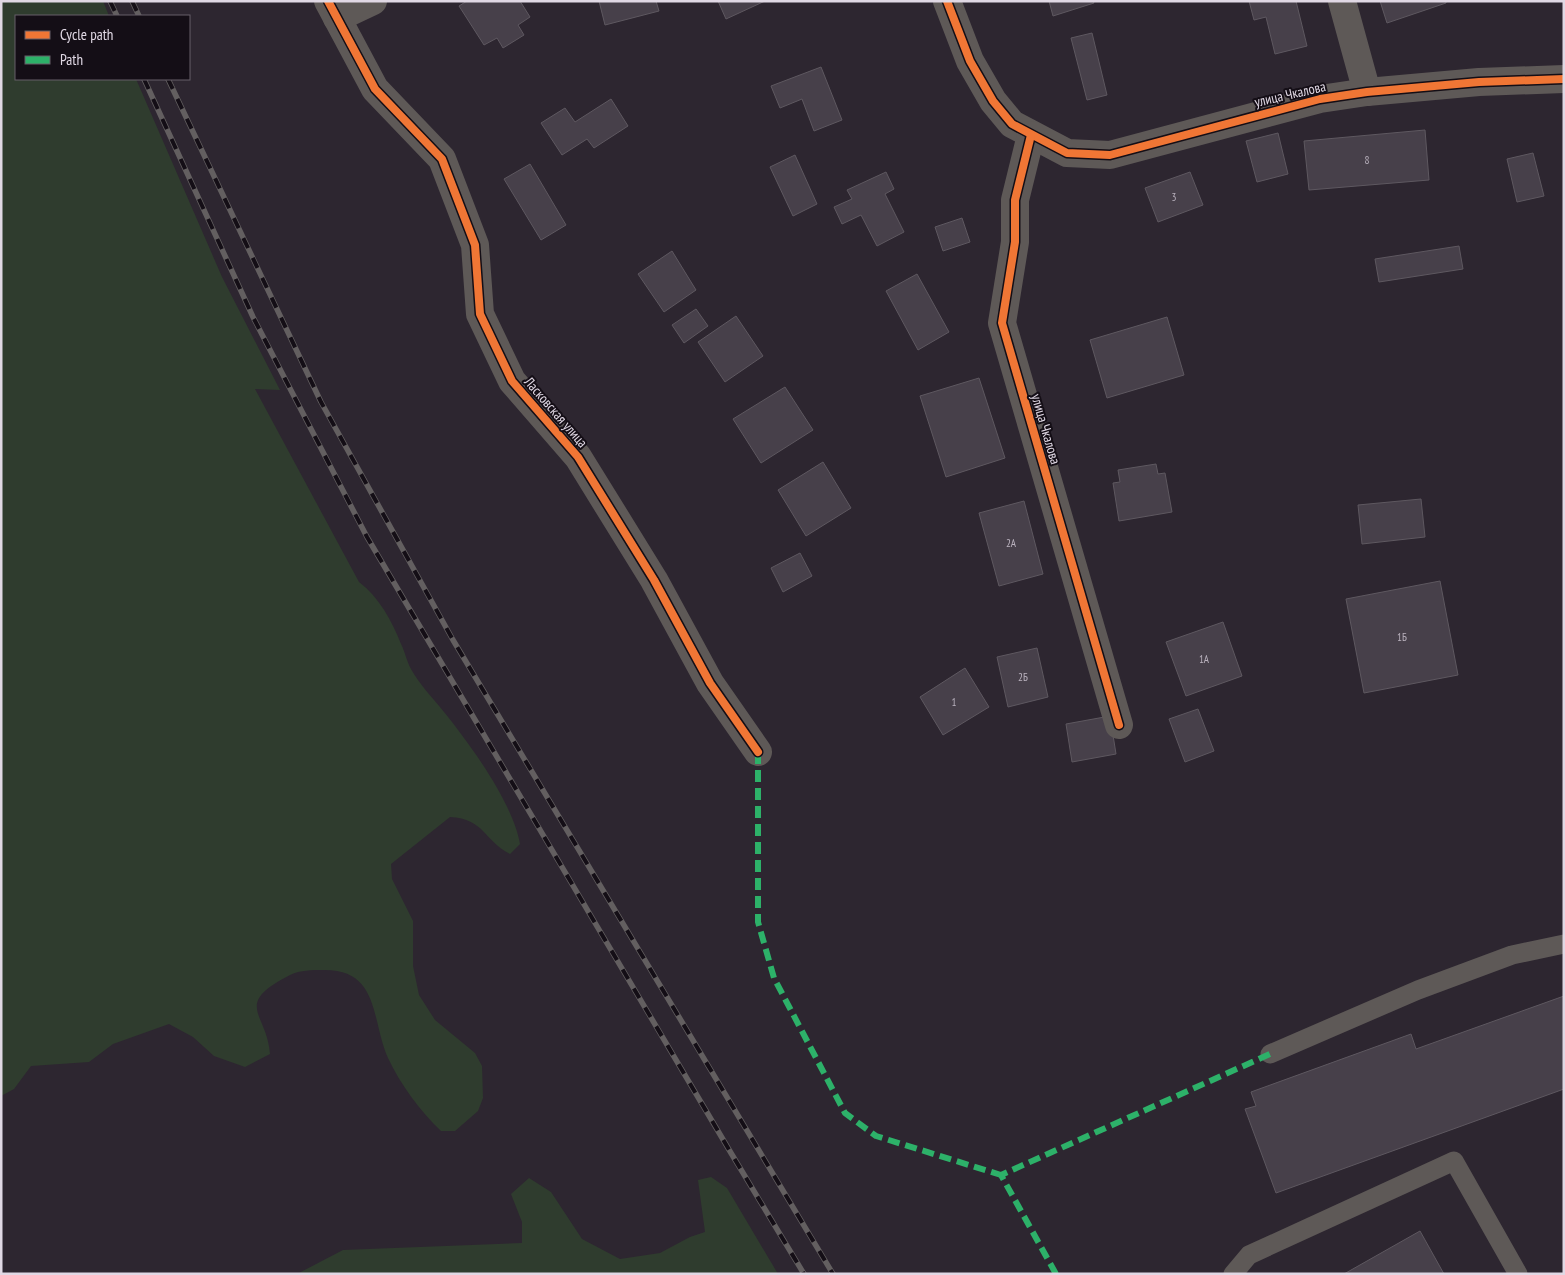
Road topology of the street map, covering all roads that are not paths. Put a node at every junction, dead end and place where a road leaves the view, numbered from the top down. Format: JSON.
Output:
{"nodes":[{"id":1,"x":374,"y":1,"type":"edge"},
{"id":2,"x":947,"y":1,"type":"edge"},
{"id":3,"x":1342,"y":1,"type":"edge"},
{"id":4,"x":332,"y":10,"type":"edge"},
{"id":5,"x":1564,"y":79,"type":"edge"},
{"id":6,"x":1367,"y":92,"type":"junction"},
{"id":7,"x":1031,"y":135,"type":"junction"},
{"id":8,"x":1119,"y":725,"type":"dead end"},
{"id":9,"x":758,"y":752,"type":"dead end"},
{"id":10,"x":1564,"y":944,"type":"edge"},
{"id":11,"x":1270,"y":1054,"type":"dead end"},
{"id":12,"x":1233,"y":1274,"type":"edge"},
{"id":13,"x":1518,"y":1274,"type":"edge"}],
"edges":[{"from":1,"to":4,"type":"street"},
{"from":2,"to":7,"type":"street","name":"улица Чкалова"},
{"from":3,"to":6,"type":"street"},
{"from":4,"to":9,"type":"street","name":"Ласковская улица"},
{"from":5,"to":6,"type":"street","name":"улица Чкалова"},
{"from":6,"to":7,"type":"street","name":"улица Чкалова"},
{"from":7,"to":8,"type":"street","name":"улица Чкалова"},
{"from":10,"to":11,"type":"lane"},
{"from":12,"to":13,"type":"lane"}]}
